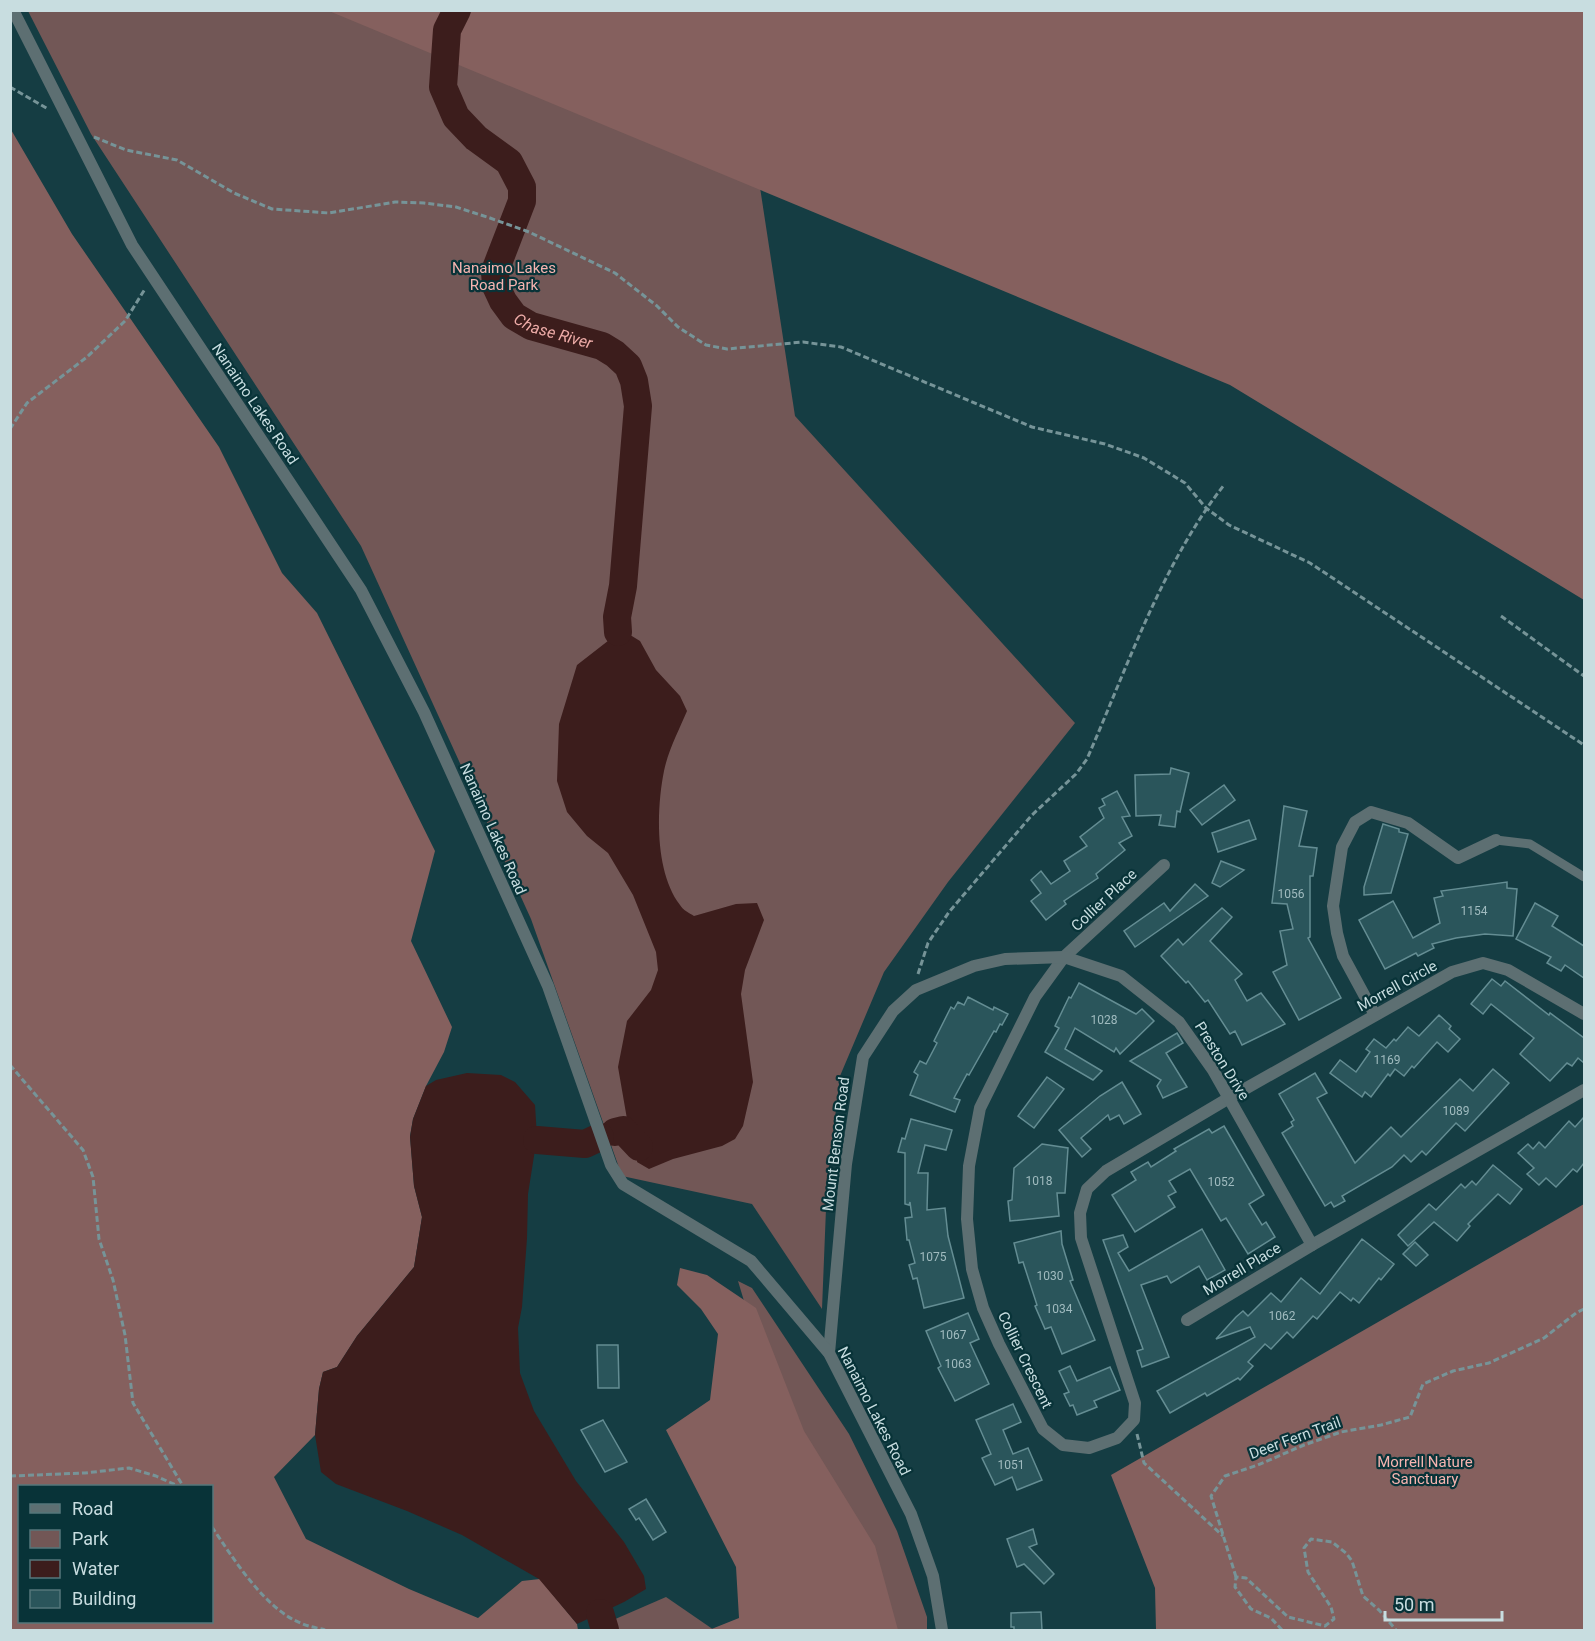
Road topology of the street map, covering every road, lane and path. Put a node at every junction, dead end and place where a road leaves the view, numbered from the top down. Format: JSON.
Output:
{"nodes":[{"id":1,"x":13,"y":10,"type":"edge"},
{"id":2,"x":10,"y":87,"type":"edge"},
{"id":3,"x":51,"y":110,"type":"dead end"},
{"id":4,"x":93,"y":137,"type":"dead end"},
{"id":5,"x":153,"y":276,"type":"junction"},
{"id":6,"x":10,"y":429,"type":"edge"},
{"id":7,"x":1224,"y":485,"type":"dead end"},
{"id":8,"x":1206,"y":508,"type":"junction"},
{"id":9,"x":1501,"y":616,"type":"dead end"},
{"id":10,"x":1584,"y":676,"type":"edge"},
{"id":11,"x":1584,"y":745,"type":"edge"},
{"id":12,"x":1497,"y":840,"type":"joint"},
{"id":13,"x":1164,"y":866,"type":"dead end"},
{"id":14,"x":1584,"y":877,"type":"edge"},
{"id":15,"x":1064,"y":957,"type":"junction"},
{"id":16,"x":945,"y":977,"type":"joint"},
{"id":17,"x":912,"y":993,"type":"junction"},
{"id":18,"x":1584,"y":1014,"type":"edge"},
{"id":19,"x":1375,"y":1016,"type":"junction"},
{"id":20,"x":10,"y":1065,"type":"edge"},
{"id":21,"x":1584,"y":1090,"type":"edge"},
{"id":22,"x":1229,"y":1098,"type":"junction"},
{"id":23,"x":1312,"y":1245,"type":"junction"},
{"id":24,"x":1584,"y":1309,"type":"edge"},
{"id":25,"x":1187,"y":1320,"type":"dead end"},
{"id":26,"x":829,"y":1353,"type":"junction"},
{"id":27,"x":1134,"y":1420,"type":"junction"},
{"id":28,"x":10,"y":1476,"type":"edge"},
{"id":29,"x":176,"y":1485,"type":"edge"},
{"id":30,"x":182,"y":1485,"type":"edge"},
{"id":31,"x":213,"y":1528,"type":"edge"},
{"id":32,"x":1223,"y":1536,"type":"junction"},
{"id":33,"x":1236,"y":1576,"type":"junction"},
{"id":34,"x":325,"y":1630,"type":"edge"},
{"id":35,"x":942,"y":1630,"type":"edge"},
{"id":36,"x":1282,"y":1630,"type":"edge"},
{"id":37,"x":1396,"y":1630,"type":"edge"}],
"edges":[{"from":1,"to":5,"type":"street","name":"Nanaimo Lakes Road"},
{"from":2,"to":3,"type":"path"},
{"from":4,"to":8,"type":"path"},
{"from":5,"to":6,"type":"path"},
{"from":5,"to":26,"type":"street","name":"Nanaimo Lakes Road"},
{"from":7,"to":8,"type":"path"},
{"from":8,"to":11,"type":"path"},
{"from":8,"to":17,"type":"path"},
{"from":9,"to":10,"type":"path"},
{"from":12,"to":14,"type":"lane"},
{"from":12,"to":19,"type":"street"},
{"from":13,"to":15,"type":"street","name":"Collier Place"},
{"from":15,"to":16,"type":"street","name":"Preston Drive"},
{"from":15,"to":22,"type":"street","name":"Preston Drive"},
{"from":15,"to":27,"type":"street","name":"Collier Crescent"},
{"from":16,"to":17,"type":"street","name":"Mount Benson Road"},
{"from":17,"to":26,"type":"street","name":"Mount Benson Road"},
{"from":18,"to":19,"type":"street","name":"Morrell Circle"},
{"from":19,"to":22,"type":"street","name":"Morrell Circle"},
{"from":20,"to":30,"type":"path"},
{"from":21,"to":23,"type":"street"},
{"from":22,"to":23,"type":"street","name":"Preston Drive"},
{"from":22,"to":27,"type":"street"},
{"from":23,"to":25,"type":"street","name":"Morrell Place"},
{"from":24,"to":32,"type":"path","name":"Deer Fern Trail"},
{"from":26,"to":35,"type":"street","name":"Nanaimo Lakes Road"},
{"from":27,"to":32,"type":"path"},
{"from":28,"to":29,"type":"path"},
{"from":31,"to":34,"type":"path"},
{"from":32,"to":33,"type":"path","name":"Deer Fern Trail"},
{"from":33,"to":36,"type":"path","name":"Deer Fern Trail"},
{"from":33,"to":37,"type":"path"}]}
